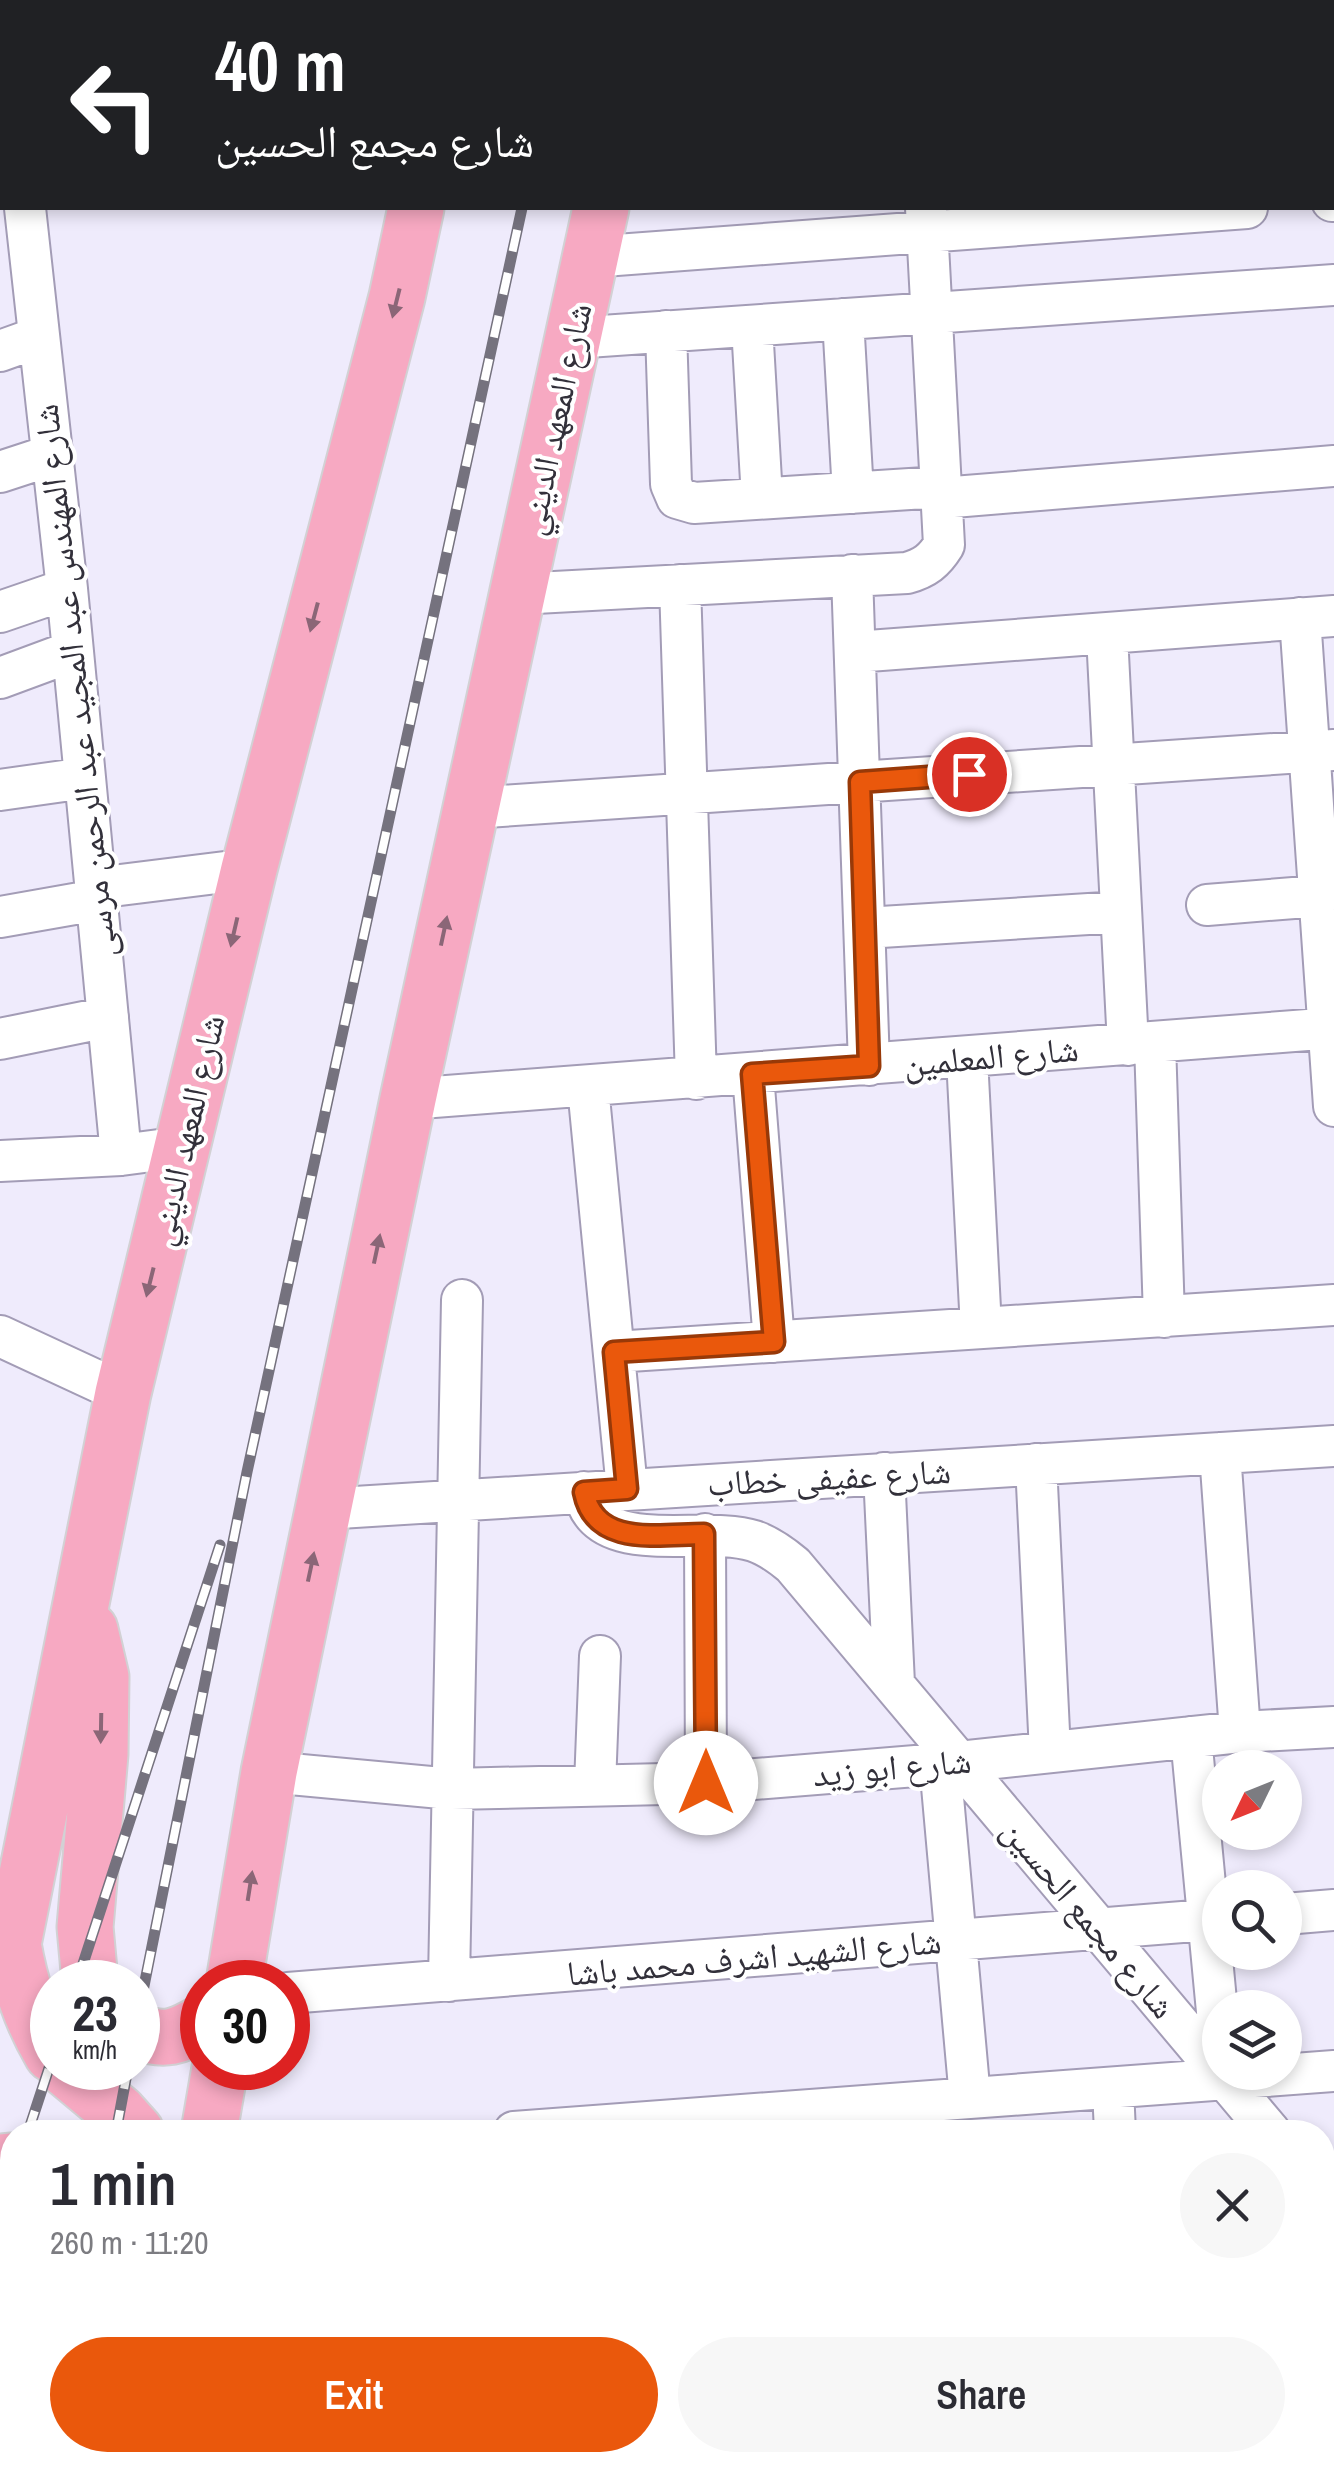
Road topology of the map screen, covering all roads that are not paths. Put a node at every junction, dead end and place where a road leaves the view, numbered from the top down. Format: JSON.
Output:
{"nodes":[{"id":1,"x":416,"y":210,"type":"edge"},
{"id":2,"x":1196,"y":210,"type":"edge"},
{"id":3,"x":1056,"y":215,"type":"edge"},
{"id":4,"x":927,"y":220,"type":"edge"},
{"id":5,"x":18,"y":228,"type":"edge"},
{"id":6,"x":596,"y":232,"type":"edge"},
{"id":7,"x":1334,"y":285,"type":"edge"},
{"id":8,"x":932,"y":313,"type":"junction"},
{"id":9,"x":843,"y":319,"type":"junction"},
{"id":10,"x":752,"y":326,"type":"junction"},
{"id":11,"x":666,"y":331,"type":"junction"},
{"id":12,"x":39,"y":337,"type":"junction"},
{"id":13,"x":573,"y":338,"type":"junction"},
{"id":14,"x":0,"y":351,"type":"edge"},
{"id":15,"x":52,"y":455,"type":"junction"},
{"id":16,"x":1334,"y":466,"type":"edge"},
{"id":17,"x":0,"y":472,"type":"edge"},
{"id":18,"x":853,"y":493,"type":"junction"},
{"id":19,"x":941,"y":493,"type":"junction"},
{"id":20,"x":762,"y":498,"type":"junction"},
{"id":21,"x":852,"y":576,"type":"junction"},
{"id":22,"x":680,"y":585,"type":"junction"},
{"id":23,"x":67,"y":588,"type":"junction"},
{"id":24,"x":517,"y":594,"type":"junction"},
{"id":25,"x":0,"y":612,"type":"edge"},
{"id":26,"x":1317,"y":617,"type":"edge"},
{"id":27,"x":1107,"y":634,"type":"junction"},
{"id":28,"x":73,"y":651,"type":"junction"},
{"id":29,"x":855,"y":652,"type":"junction"},
{"id":30,"x":0,"y":678,"type":"edge"},
{"id":31,"x":1322,"y":750,"type":"edge"},
{"id":32,"x":1114,"y":764,"type":"junction"},
{"id":33,"x":85,"y":778,"type":"junction"},
{"id":34,"x":860,"y":782,"type":"junction"},
{"id":35,"x":0,"y":790,"type":"edge"},
{"id":36,"x":687,"y":793,"type":"junction"},
{"id":37,"x":470,"y":808,"type":"junction"},
{"id":38,"x":248,"y":869,"type":"junction"},
{"id":39,"x":96,"y":894,"type":"junction"},
{"id":40,"x":1319,"y":896,"type":"junction"},
{"id":41,"x":1208,"y":904,"type":"dead end"},
{"id":42,"x":1122,"y":912,"type":"junction"},
{"id":43,"x":0,"y":917,"type":"edge"},
{"id":44,"x":865,"y":928,"type":"junction"},
{"id":45,"x":108,"y":1018,"type":"junction"},
{"id":46,"x":1331,"y":1028,"type":"edge"},
{"id":47,"x":0,"y":1039,"type":"edge"},
{"id":48,"x":1141,"y":1044,"type":"junction"},
{"id":49,"x":967,"y":1058,"type":"junction"},
{"id":50,"x":869,"y":1066,"type":"junction"},
{"id":51,"x":752,"y":1074,"type":"junction"},
{"id":52,"x":696,"y":1079,"type":"junction"},
{"id":53,"x":588,"y":1088,"type":"junction"},
{"id":54,"x":408,"y":1099,"type":"junction"},
{"id":55,"x":1334,"y":1106,"type":"edge"},
{"id":56,"x":182,"y":1147,"type":"junction"},
{"id":57,"x":122,"y":1155,"type":"junction"},
{"id":58,"x":0,"y":1161,"type":"edge"},
{"id":59,"x":462,"y":1300,"type":"dead end"},
{"id":60,"x":1334,"y":1305,"type":"edge"},
{"id":61,"x":1164,"y":1317,"type":"junction"},
{"id":62,"x":981,"y":1328,"type":"junction"},
{"id":63,"x":0,"y":1336,"type":"edge"},
{"id":64,"x":774,"y":1342,"type":"junction"},
{"id":65,"x":614,"y":1352,"type":"junction"},
{"id":66,"x":123,"y":1393,"type":"junction"},
{"id":67,"x":1334,"y":1446,"type":"edge"},
{"id":68,"x":1220,"y":1453,"type":"junction"},
{"id":69,"x":1036,"y":1464,"type":"junction"},
{"id":70,"x":884,"y":1473,"type":"junction"},
{"id":71,"x":627,"y":1489,"type":"junction"},
{"id":72,"x":584,"y":1492,"type":"junction"},
{"id":73,"x":458,"y":1499,"type":"junction"},
{"id":74,"x":324,"y":1509,"type":"junction"},
{"id":75,"x":704,"y":1534,"type":"junction"},
{"id":76,"x":82,"y":1598,"type":"junction"},
{"id":77,"x":600,"y":1656,"type":"dead end"},
{"id":78,"x":894,"y":1684,"type":"junction"},
{"id":79,"x":1334,"y":1727,"type":"edge"},
{"id":80,"x":1240,"y":1732,"type":"junction"},
{"id":81,"x":1191,"y":1737,"type":"junction"},
{"id":82,"x":1050,"y":1752,"type":"junction"},
{"id":83,"x":949,"y":1763,"type":"junction"},
{"id":84,"x":270,"y":1772,"type":"junction"},
{"id":85,"x":706,"y":1783,"type":"junction"},
{"id":86,"x":595,"y":1786,"type":"junction"},
{"id":87,"x":452,"y":1788,"type":"junction"},
{"id":88,"x":1208,"y":1870,"type":"edge"},
{"id":89,"x":1334,"y":1910,"type":"edge"},
{"id":90,"x":1302,"y":1913,"type":"edge"},
{"id":91,"x":1202,"y":1921,"type":"edge"},
{"id":92,"x":1101,"y":1929,"type":"junction"},
{"id":93,"x":956,"y":1940,"type":"junction"},
{"id":94,"x":88,"y":1960,"type":"edge"},
{"id":95,"x":238,"y":1960,"type":"edge"},
{"id":96,"x":6,"y":1962,"type":"edge"},
{"id":97,"x":449,"y":1981,"type":"junction"},
{"id":98,"x":310,"y":1991,"type":"edge"},
{"id":99,"x":30,"y":2013,"type":"edge"},
{"id":100,"x":1202,"y":2043,"type":"edge"},
{"id":101,"x":1202,"y":2069,"type":"edge"},
{"id":102,"x":1302,"y":2069,"type":"edge"},
{"id":103,"x":1334,"y":2071,"type":"edge"},
{"id":104,"x":1113,"y":2089,"type":"junction"},
{"id":105,"x":91,"y":2090,"type":"edge"},
{"id":106,"x":216,"y":2090,"type":"edge"},
{"id":107,"x":1240,"y":2090,"type":"edge"},
{"id":108,"x":970,"y":2098,"type":"junction"},
{"id":109,"x":885,"y":2118,"type":"edge"},
{"id":110,"x":125,"y":2120,"type":"edge"},
{"id":111,"x":211,"y":2120,"type":"edge"},
{"id":112,"x":837,"y":2120,"type":"edge"},
{"id":113,"x":1114,"y":2120,"type":"edge"},
{"id":114,"x":1261,"y":2120,"type":"edge"}],
"edges":[{"from":1,"to":38,"type":"main road","name":"شارع المعهد الديني","one_way":true},
{"from":2,"to":3,"type":"street"},
{"from":3,"to":4,"type":"street"},
{"from":4,"to":6,"type":"street"},
{"from":4,"to":8,"type":"street"},
{"from":5,"to":12,"type":"street","name":"شارع المهندس عبد المجيد عبد الرحمن مرسى"},
{"from":6,"to":13,"type":"main road","name":"شارع المعهد الديني"},
{"from":7,"to":8,"type":"street"},
{"from":8,"to":9,"type":"street"},
{"from":8,"to":19,"type":"street"},
{"from":9,"to":10,"type":"street"},
{"from":9,"to":18,"type":"street"},
{"from":10,"to":11,"type":"street"},
{"from":10,"to":20,"type":"street"},
{"from":11,"to":13,"type":"street"},
{"from":11,"to":20,"type":"street"},
{"from":12,"to":14,"type":"street"},
{"from":12,"to":15,"type":"street","name":"شارع المهندس عبد المجيد عبد الرحمن مرسى"},
{"from":13,"to":24,"type":"main road","name":"شارع المعهد الديني"},
{"from":15,"to":17,"type":"street"},
{"from":15,"to":23,"type":"street","name":"شارع المهندس عبد المجيد عبد الرحمن مرسى"},
{"from":16,"to":19,"type":"street"},
{"from":18,"to":19,"type":"street"},
{"from":18,"to":20,"type":"street"},
{"from":19,"to":21,"type":"street"},
{"from":21,"to":22,"type":"street"},
{"from":21,"to":29,"type":"street"},
{"from":22,"to":24,"type":"street"},
{"from":22,"to":36,"type":"street"},
{"from":23,"to":25,"type":"street"},
{"from":23,"to":28,"type":"street","name":"شارع المهندس عبد المجيد عبد الرحمن مرسى"},
{"from":24,"to":37,"type":"main road","name":"شارع المعهد الديني"},
{"from":26,"to":27,"type":"street"},
{"from":26,"to":31,"type":"street"},
{"from":27,"to":29,"type":"street"},
{"from":27,"to":32,"type":"street"},
{"from":28,"to":30,"type":"street"},
{"from":28,"to":33,"type":"street","name":"شارع المهندس عبد المجيد عبد الرحمن مرسى"},
{"from":29,"to":34,"type":"street"},
{"from":31,"to":32,"type":"street"},
{"from":31,"to":40,"type":"street"},
{"from":32,"to":34,"type":"street"},
{"from":32,"to":42,"type":"street"},
{"from":33,"to":35,"type":"street"},
{"from":33,"to":39,"type":"street","name":"شارع المهندس عبد المجيد عبد الرحمن مرسى"},
{"from":34,"to":36,"type":"street"},
{"from":34,"to":44,"type":"street"},
{"from":36,"to":37,"type":"street"},
{"from":36,"to":52,"type":"street"},
{"from":54,"to":37,"type":"main road","name":"شارع المعهد الديني","one_way":true},
{"from":38,"to":39,"type":"street"},
{"from":38,"to":56,"type":"main road","name":"شارع المعهد الديني","one_way":true},
{"from":39,"to":43,"type":"street"},
{"from":39,"to":45,"type":"street","name":"شارع المهندس عبد المجيد عبد الرحمن مرسى"},
{"from":40,"to":41,"type":"street"},
{"from":40,"to":46,"type":"street"},
{"from":42,"to":44,"type":"street"},
{"from":42,"to":48,"type":"street"},
{"from":44,"to":50,"type":"street"},
{"from":45,"to":47,"type":"street"},
{"from":45,"to":57,"type":"street","name":"شارع المهندس عبد المجيد عبد الرحمن مرسى"},
{"from":46,"to":48,"type":"street","name":"شارع المعلمين"},
{"from":46,"to":55,"type":"street"},
{"from":48,"to":49,"type":"street","name":"شارع المعلمين"},
{"from":48,"to":61,"type":"street"},
{"from":49,"to":50,"type":"street","name":"شارع المعلمين"},
{"from":49,"to":62,"type":"street"},
{"from":50,"to":51,"type":"street","name":"شارع المعلمين"},
{"from":51,"to":52,"type":"street","name":"شارع المعلمين"},
{"from":51,"to":64,"type":"street"},
{"from":52,"to":53,"type":"street","name":"شارع المعلمين"},
{"from":53,"to":54,"type":"street","name":"شارع المعلمين"},
{"from":53,"to":65,"type":"street"},
{"from":74,"to":54,"type":"main road","name":"شارع المعهد الديني","one_way":true},
{"from":56,"to":57,"type":"street"},
{"from":56,"to":66,"type":"main road","name":"شارع المعهد الديني","one_way":true},
{"from":57,"to":58,"type":"street"},
{"from":59,"to":73,"type":"street"},
{"from":60,"to":61,"type":"street"},
{"from":61,"to":62,"type":"street"},
{"from":62,"to":64,"type":"street"},
{"from":63,"to":66,"type":"street"},
{"from":64,"to":65,"type":"street"},
{"from":65,"to":71,"type":"street"},
{"from":66,"to":76,"type":"main road","name":"شارع المعهد الديني"},
{"from":67,"to":68,"type":"street","name":"شارع عفيفى خطاب"},
{"from":68,"to":69,"type":"street","name":"شارع عفيفى خطاب"},
{"from":68,"to":80,"type":"street"},
{"from":69,"to":70,"type":"street","name":"شارع عفيفى خطاب"},
{"from":69,"to":82,"type":"street"},
{"from":70,"to":71,"type":"street","name":"شارع عفيفى خطاب"},
{"from":70,"to":78,"type":"street"},
{"from":71,"to":72,"type":"street","name":"شارع عفيفى خطاب"},
{"from":72,"to":73,"type":"street","name":"شارع عفيفى خطاب"},
{"from":72,"to":75,"type":"street","name":"شارع مجمع الحسين"},
{"from":73,"to":74,"type":"street","name":"شارع عفيفى خطاب"},
{"from":73,"to":87,"type":"street"},
{"from":84,"to":74,"type":"main road","name":"شارع المعهد الديني","one_way":true},
{"from":75,"to":78,"type":"street","name":"شارع مجمع الحسين"},
{"from":75,"to":85,"type":"street"},
{"from":76,"to":94,"type":"main road","one_way":true},
{"from":76,"to":96,"type":"main road","name":"شارع المعهد الديني"},
{"from":77,"to":86,"type":"street"},
{"from":78,"to":83,"type":"street","name":"شارع مجمع الحسين"},
{"from":79,"to":80,"type":"street","name":"شارع ابو زيد"},
{"from":80,"to":81,"type":"street","name":"شارع ابو زيد"},
{"from":81,"to":82,"type":"street","name":"شارع ابو زيد"},
{"from":81,"to":88,"type":"street"},
{"from":82,"to":83,"type":"street","name":"شارع ابو زيد"},
{"from":83,"to":85,"type":"street","name":"شارع ابو زيد"},
{"from":83,"to":92,"type":"street","name":"شارع مجمع الحسين"},
{"from":83,"to":93,"type":"street"},
{"from":84,"to":87,"type":"street","name":"شارع ابو زيد"},
{"from":95,"to":84,"type":"main road","name":"شارع المعهد الديني","one_way":true},
{"from":85,"to":86,"type":"street","name":"شارع ابو زيد"},
{"from":86,"to":87,"type":"street","name":"شارع ابو زيد"},
{"from":87,"to":97,"type":"street"},
{"from":89,"to":90,"type":"street"},
{"from":91,"to":92,"type":"street","name":"شارع الشهيد اشرف محمد باشا"},
{"from":92,"to":93,"type":"street","name":"شارع الشهيد اشرف محمد باشا"},
{"from":92,"to":100,"type":"street","name":"شارع مجمع الحسين"},
{"from":93,"to":97,"type":"street","name":"شارع الشهيد اشرف محمد باشا"},
{"from":93,"to":108,"type":"street"},
{"from":96,"to":99,"type":"main road","name":"شارع المعهد الديني"},
{"from":97,"to":98,"type":"street","name":"شارع الشهيد اشرف محمد باشا"},
{"from":101,"to":104,"type":"street"},
{"from":102,"to":103,"type":"street"},
{"from":104,"to":108,"type":"street"},
{"from":104,"to":113,"type":"street"},
{"from":105,"to":110,"type":"main road"},
{"from":106,"to":111,"type":"main road"},
{"from":107,"to":114,"type":"street","name":"شارع مجمع الحسين"},
{"from":108,"to":109,"type":"street"},
{"from":109,"to":112,"type":"street"}]}
